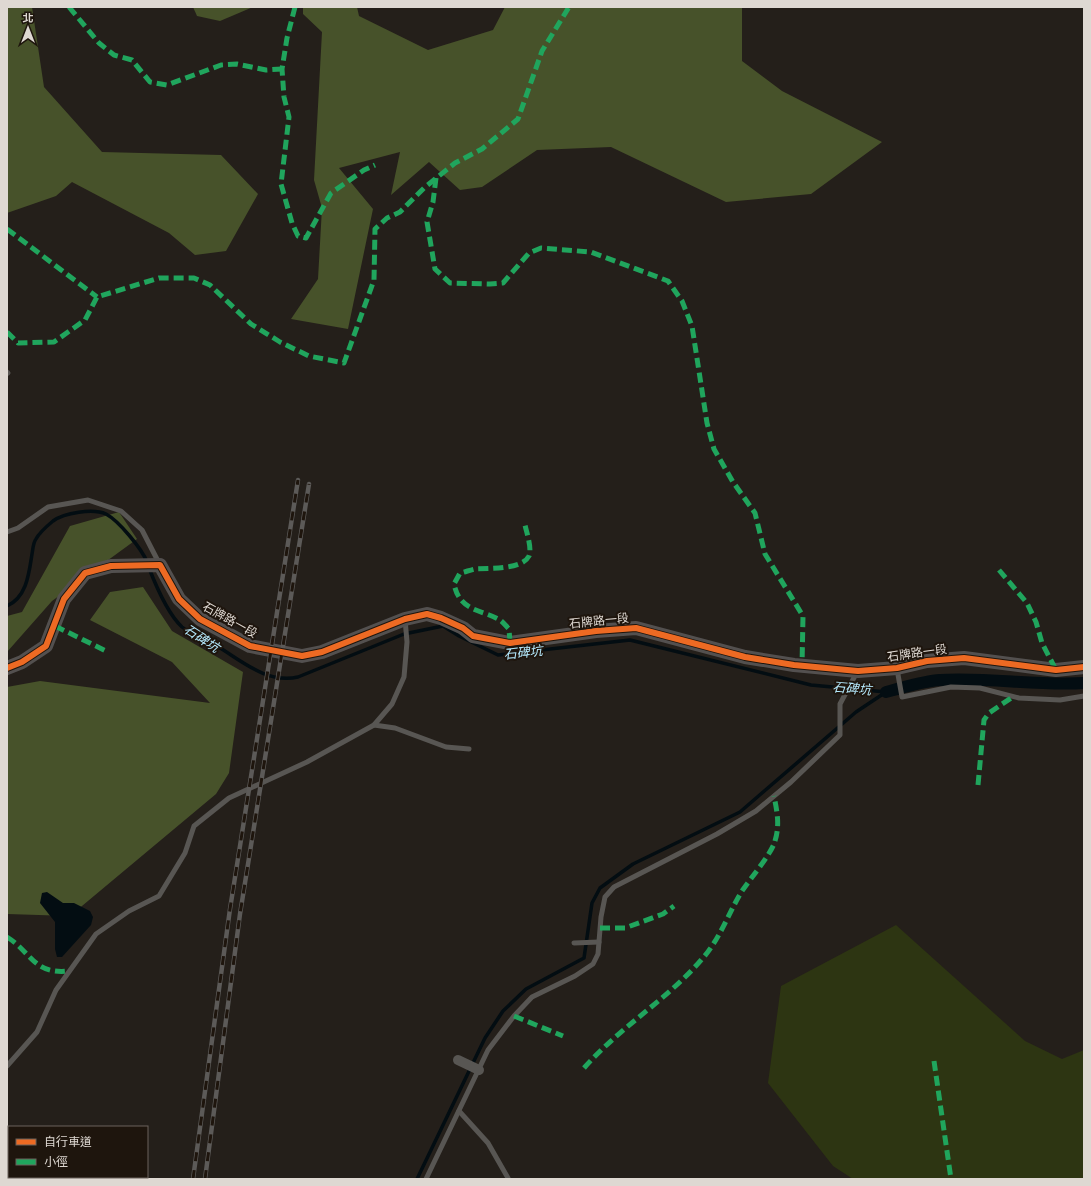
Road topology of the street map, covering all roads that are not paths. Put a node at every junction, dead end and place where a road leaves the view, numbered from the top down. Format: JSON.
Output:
{"nodes":[{"id":1,"x":7,"y":532,"type":"edge"},
{"id":2,"x":160,"y":565,"type":"junction"},
{"id":3,"x":405,"y":619,"type":"junction"},
{"id":4,"x":1084,"y":667,"type":"edge"},
{"id":5,"x":7,"y":668,"type":"edge"},
{"id":6,"x":897,"y":668,"type":"junction"},
{"id":7,"x":858,"y":671,"type":"junction"},
{"id":8,"x":1084,"y":696,"type":"edge"},
{"id":9,"x":374,"y":725,"type":"junction"},
{"id":10,"x":469,"y":749,"type":"dead end"},
{"id":11,"x":599,"y":942,"type":"junction"},
{"id":12,"x":574,"y":943,"type":"dead end"},
{"id":13,"x":458,"y":1060,"type":"dead end"},
{"id":14,"x":7,"y":1066,"type":"edge"},
{"id":15,"x":479,"y":1070,"type":"junction"},
{"id":16,"x":459,"y":1111,"type":"junction"},
{"id":17,"x":508,"y":1178,"type":"edge"},
{"id":18,"x":426,"y":1179,"type":"edge"}],
"edges":[{"from":1,"to":2,"type":"lane"},
{"from":2,"to":3,"type":"street","name":"石牌路一段"},
{"from":2,"to":5,"type":"street"},
{"from":3,"to":7,"type":"street","name":"石牌路一段"},
{"from":3,"to":9,"type":"lane"},
{"from":4,"to":6,"type":"street","name":"石牌路一段"},
{"from":6,"to":7,"type":"street","name":"石牌路一段"},
{"from":6,"to":8,"type":"lane"},
{"from":7,"to":11,"type":"lane"},
{"from":9,"to":10,"type":"lane"},
{"from":9,"to":14,"type":"lane"},
{"from":11,"to":12,"type":"lane"},
{"from":11,"to":15,"type":"lane"},
{"from":13,"to":15,"type":"street"},
{"from":15,"to":16,"type":"lane"},
{"from":16,"to":17,"type":"lane"},
{"from":16,"to":18,"type":"lane"}]}
